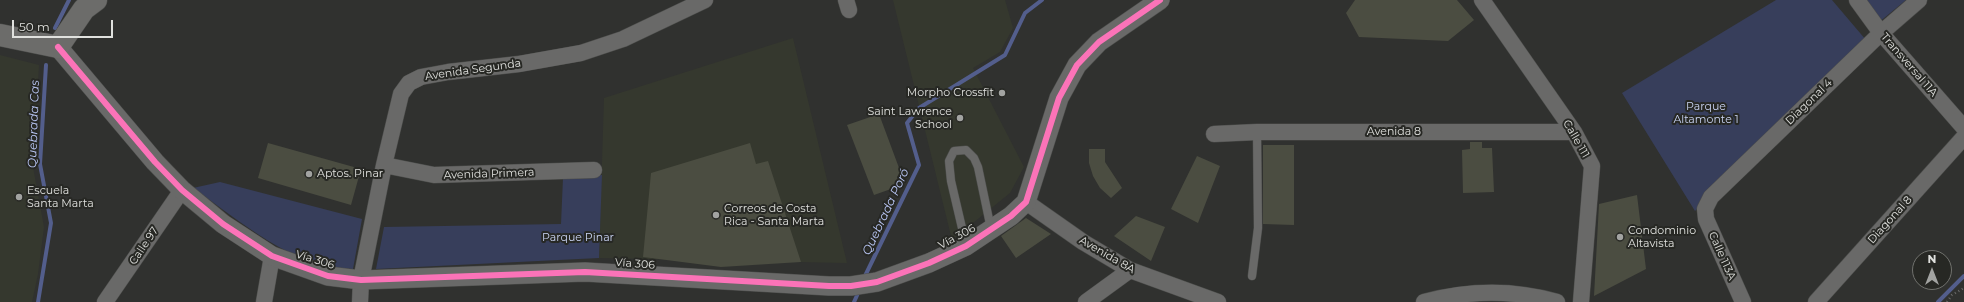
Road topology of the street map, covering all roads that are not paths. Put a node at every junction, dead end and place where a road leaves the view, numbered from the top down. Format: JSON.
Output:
{"nodes":[{"id":1,"x":96,"y":0,"type":"edge"},
{"id":2,"x":705,"y":0,"type":"edge"},
{"id":3,"x":1160,"y":0,"type":"edge"},
{"id":4,"x":1482,"y":0,"type":"edge"},
{"id":5,"x":1857,"y":0,"type":"edge"},
{"id":6,"x":1919,"y":0,"type":"edge"},
{"id":7,"x":1881,"y":33,"type":"junction"},
{"id":8,"x":0,"y":35,"type":"edge"},
{"id":9,"x":58,"y":47,"type":"junction"},
{"id":10,"x":1964,"y":128,"type":"edge"},
{"id":11,"x":1257,"y":132,"type":"junction"},
{"id":12,"x":1574,"y":132,"type":"junction"},
{"id":13,"x":1214,"y":134,"type":"dead end"},
{"id":14,"x":1964,"y":137,"type":"edge"},
{"id":15,"x":384,"y":165,"type":"junction"},
{"id":16,"x":594,"y":170,"type":"dead end"},
{"id":17,"x":182,"y":190,"type":"junction"},
{"id":18,"x":1026,"y":202,"type":"junction"},
{"id":19,"x":1705,"y":209,"type":"joint"},
{"id":20,"x":991,"y":230,"type":"junction"},
{"id":21,"x":966,"y":246,"type":"junction"},
{"id":22,"x":272,"y":256,"type":"junction"},
{"id":23,"x":1130,"y":270,"type":"junction"},
{"id":24,"x":1252,"y":276,"type":"dead end"},
{"id":25,"x":361,"y":280,"type":"junction"},
{"id":26,"x":105,"y":302,"type":"edge"},
{"id":27,"x":264,"y":302,"type":"edge"},
{"id":28,"x":360,"y":302,"type":"edge"},
{"id":29,"x":1086,"y":302,"type":"edge"},
{"id":30,"x":1218,"y":302,"type":"edge"},
{"id":31,"x":1424,"y":302,"type":"edge"},
{"id":32,"x":1557,"y":302,"type":"edge"},
{"id":33,"x":1581,"y":302,"type":"edge"},
{"id":34,"x":1742,"y":302,"type":"edge"},
{"id":35,"x":1816,"y":302,"type":"edge"}],
"edges":[{"from":1,"to":9,"type":"main road"},
{"from":2,"to":15,"type":"street","name":"Avenida Segunda"},
{"from":3,"to":18,"type":"street","name":"Vía 306"},
{"from":4,"to":12,"type":"street","name":"Calle 111"},
{"from":5,"to":7,"type":"street","name":"Transversal 11A"},
{"from":6,"to":7,"type":"street","name":"Diagonal 4"},
{"from":7,"to":10,"type":"street","name":"Transversal 11A"},
{"from":7,"to":19,"type":"street","name":"Diagonal 4"},
{"from":8,"to":9,"type":"main road"},
{"from":9,"to":17,"type":"street","name":"Vía 306"},
{"from":11,"to":12,"type":"street","name":"Avenida 8"},
{"from":11,"to":13,"type":"street","name":"Avenida 8"},
{"from":11,"to":24,"type":"lane"},
{"from":12,"to":33,"type":"street","name":"Calle 111"},
{"from":14,"to":35,"type":"street","name":"Diagonal 8"},
{"from":15,"to":16,"type":"street","name":"Avenida Primera"},
{"from":15,"to":25,"type":"street","name":"Avenida Segunda"},
{"from":17,"to":22,"type":"street","name":"Vía 306"},
{"from":17,"to":26,"type":"street","name":"Calle 97"},
{"from":18,"to":20,"type":"street","name":"Vía 306"},
{"from":18,"to":23,"type":"street","name":"Avenida 8A"},
{"from":19,"to":34,"type":"street","name":"Calle 113A"},
{"from":20,"to":21,"type":"street","name":"Vía 306"},
{"from":20,"to":21,"type":"lane"},
{"from":21,"to":25,"type":"street","name":"Vía 306"},
{"from":22,"to":25,"type":"street","name":"Vía 306"},
{"from":22,"to":27,"type":"street"},
{"from":23,"to":29,"type":"street"},
{"from":23,"to":30,"type":"street","name":"Avenida 8A"},
{"from":25,"to":28,"type":"street","name":"Avenida Segunda"},
{"from":31,"to":32,"type":"street"}]}
